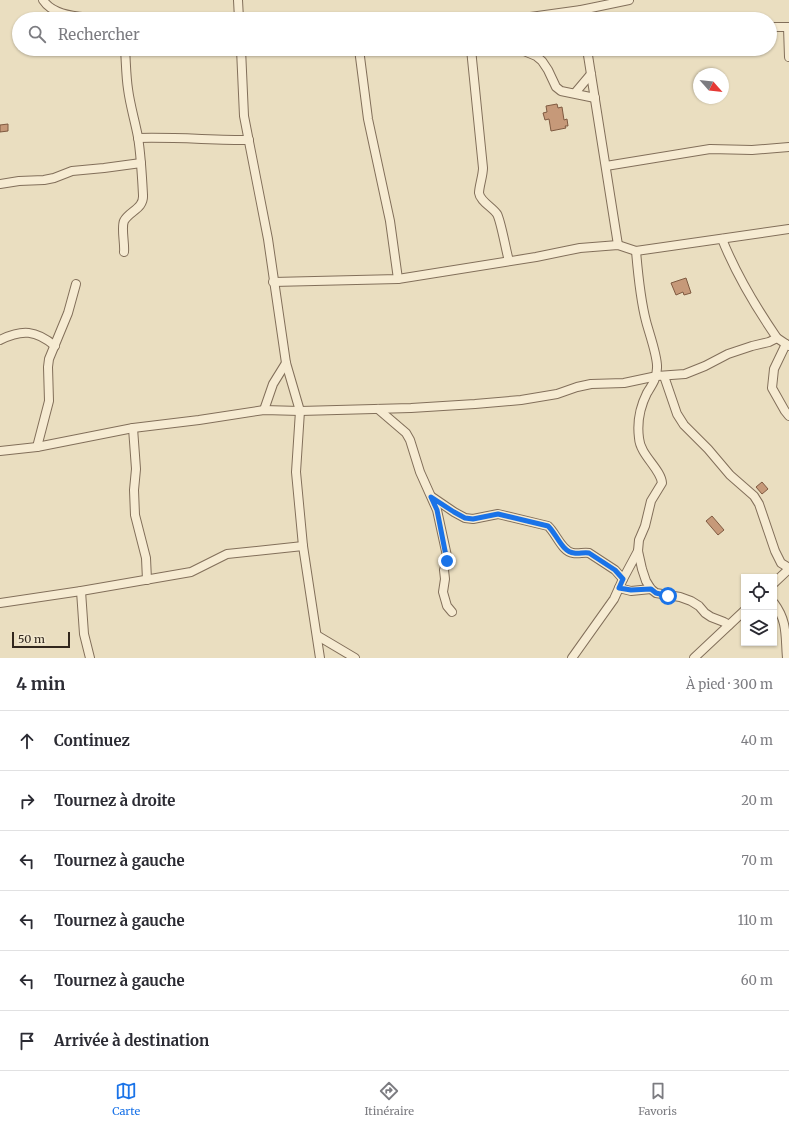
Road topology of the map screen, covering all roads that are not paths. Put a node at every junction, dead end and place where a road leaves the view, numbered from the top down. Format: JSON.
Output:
{"nodes":[{"id":1,"x":43,"y":0,"type":"edge"},
{"id":2,"x":238,"y":0,"type":"edge"},
{"id":3,"x":629,"y":0,"type":"edge"},
{"id":4,"x":581,"y":10,"type":"joint"},
{"id":5,"x":56,"y":12,"type":"edge"},
{"id":6,"x":239,"y":12,"type":"edge"},
{"id":7,"x":567,"y":12,"type":"edge"},
{"id":8,"x":777,"y":27,"type":"edge"},
{"id":9,"x":788,"y":27,"type":"edge"},
{"id":10,"x":126,"y":56,"type":"edge"},
{"id":11,"x":241,"y":56,"type":"edge"},
{"id":12,"x":360,"y":56,"type":"edge"},
{"id":13,"x":471,"y":56,"type":"edge"},
{"id":14,"x":536,"y":56,"type":"edge"},
{"id":15,"x":588,"y":56,"type":"edge"},
{"id":16,"x":789,"y":57,"type":"edge"},
{"id":17,"x":591,"y":74,"type":"junction"},
{"id":18,"x":575,"y":93,"type":"junction"},
{"id":19,"x":595,"y":98,"type":"junction"},
{"id":20,"x":138,"y":138,"type":"junction"},
{"id":21,"x":249,"y":140,"type":"junction"},
{"id":22,"x":789,"y":147,"type":"edge"},
{"id":23,"x":141,"y":163,"type":"junction"},
{"id":24,"x":606,"y":166,"type":"junction"},
{"id":25,"x":0,"y":184,"type":"edge"},
{"id":26,"x":789,"y":229,"type":"edge"},
{"id":27,"x":722,"y":239,"type":"junction"},
{"id":28,"x":618,"y":245,"type":"junction"},
{"id":29,"x":636,"y":251,"type":"junction"},
{"id":30,"x":124,"y":252,"type":"dead end"},
{"id":31,"x":509,"y":262,"type":"junction"},
{"id":32,"x":398,"y":279,"type":"junction"},
{"id":33,"x":273,"y":282,"type":"junction"},
{"id":34,"x":76,"y":284,"type":"dead end"},
{"id":35,"x":777,"y":338,"type":"junction"},
{"id":36,"x":0,"y":340,"type":"edge"},
{"id":37,"x":788,"y":345,"type":"edge"},
{"id":38,"x":55,"y":346,"type":"junction"},
{"id":39,"x":286,"y":364,"type":"junction"},
{"id":40,"x":660,"y":376,"type":"junction"},
{"id":41,"x":378,"y":409,"type":"junction"},
{"id":42,"x":264,"y":410,"type":"junction"},
{"id":43,"x":300,"y":411,"type":"junction"},
{"id":44,"x":789,"y":416,"type":"edge"},
{"id":45,"x":133,"y":428,"type":"junction"},
{"id":46,"x":37,"y":446,"type":"junction"},
{"id":47,"x":0,"y":451,"type":"edge"},
{"id":48,"x":431,"y":497,"type":"junction"},
{"id":49,"x":303,"y":546,"type":"junction"},
{"id":50,"x":638,"y":551,"type":"junction"},
{"id":51,"x":781,"y":563,"type":"junction"},
{"id":52,"x":789,"y":568,"type":"edge"},
{"id":53,"x":781,"y":576,"type":"junction"},
{"id":54,"x":623,"y":579,"type":"junction"},
{"id":55,"x":147,"y":580,"type":"junction"},
{"id":56,"x":777,"y":580,"type":"edge"},
{"id":57,"x":619,"y":588,"type":"junction"},
{"id":58,"x":651,"y":589,"type":"junction"},
{"id":59,"x":81,"y":591,"type":"junction"},
{"id":60,"x":0,"y":603,"type":"edge"},
{"id":61,"x":777,"y":608,"type":"edge"},
{"id":62,"x":452,"y":612,"type":"dead end"},
{"id":63,"x":741,"y":614,"type":"edge"},
{"id":64,"x":729,"y":625,"type":"junction"},
{"id":65,"x":318,"y":636,"type":"junction"},
{"id":66,"x":90,"y":658,"type":"edge"},
{"id":67,"x":320,"y":658,"type":"edge"},
{"id":68,"x":355,"y":658,"type":"edge"},
{"id":69,"x":572,"y":658,"type":"edge"},
{"id":70,"x":694,"y":658,"type":"edge"},
{"id":71,"x":787,"y":658,"type":"edge"}],
"edges":[{"from":1,"to":5,"type":"street"},
{"from":2,"to":6,"type":"street"},
{"from":3,"to":4,"type":"street"},
{"from":4,"to":7,"type":"street"},
{"from":8,"to":9,"type":"street"},
{"from":9,"to":16,"type":"street"},
{"from":10,"to":20,"type":"street"},
{"from":11,"to":21,"type":"street"},
{"from":12,"to":32,"type":"street"},
{"from":13,"to":31,"type":"street"},
{"from":14,"to":18,"type":"street"},
{"from":15,"to":17,"type":"street"},
{"from":17,"to":18,"type":"street"},
{"from":17,"to":19,"type":"street"},
{"from":18,"to":19,"type":"street"},
{"from":19,"to":24,"type":"street"},
{"from":20,"to":21,"type":"street"},
{"from":20,"to":23,"type":"street"},
{"from":21,"to":33,"type":"street"},
{"from":22,"to":24,"type":"street"},
{"from":23,"to":25,"type":"street"},
{"from":23,"to":30,"type":"street"},
{"from":24,"to":28,"type":"street"},
{"from":26,"to":27,"type":"street"},
{"from":27,"to":29,"type":"street"},
{"from":27,"to":35,"type":"street"},
{"from":28,"to":29,"type":"street"},
{"from":28,"to":31,"type":"street"},
{"from":29,"to":40,"type":"street"},
{"from":31,"to":32,"type":"street"},
{"from":32,"to":33,"type":"street"},
{"from":33,"to":39,"type":"street"},
{"from":34,"to":38,"type":"street"},
{"from":35,"to":37,"type":"street"},
{"from":35,"to":40,"type":"street"},
{"from":36,"to":38,"type":"street"},
{"from":37,"to":44,"type":"street"},
{"from":38,"to":46,"type":"street"},
{"from":39,"to":42,"type":"street"},
{"from":39,"to":43,"type":"street"},
{"from":40,"to":41,"type":"street"},
{"from":40,"to":50,"type":"street"},
{"from":40,"to":51,"type":"street"},
{"from":41,"to":43,"type":"street"},
{"from":41,"to":48,"type":"street"},
{"from":42,"to":43,"type":"street"},
{"from":42,"to":45,"type":"street"},
{"from":43,"to":49,"type":"street"},
{"from":45,"to":46,"type":"street"},
{"from":45,"to":55,"type":"street"},
{"from":46,"to":47,"type":"street"},
{"from":48,"to":54,"type":"street"},
{"from":48,"to":62,"type":"street"},
{"from":49,"to":55,"type":"street"},
{"from":49,"to":65,"type":"street"},
{"from":50,"to":54,"type":"street"},
{"from":50,"to":58,"type":"street"},
{"from":51,"to":52,"type":"street"},
{"from":51,"to":53,"type":"street"},
{"from":52,"to":53,"type":"street"},
{"from":53,"to":56,"type":"street"},
{"from":54,"to":57,"type":"street"},
{"from":55,"to":59,"type":"street"},
{"from":57,"to":58,"type":"street"},
{"from":57,"to":69,"type":"street"},
{"from":58,"to":64,"type":"street"},
{"from":59,"to":60,"type":"street"},
{"from":59,"to":66,"type":"street"},
{"from":61,"to":71,"type":"street"},
{"from":63,"to":64,"type":"street"},
{"from":64,"to":70,"type":"street"},
{"from":65,"to":67,"type":"street"},
{"from":65,"to":68,"type":"street"}]}
